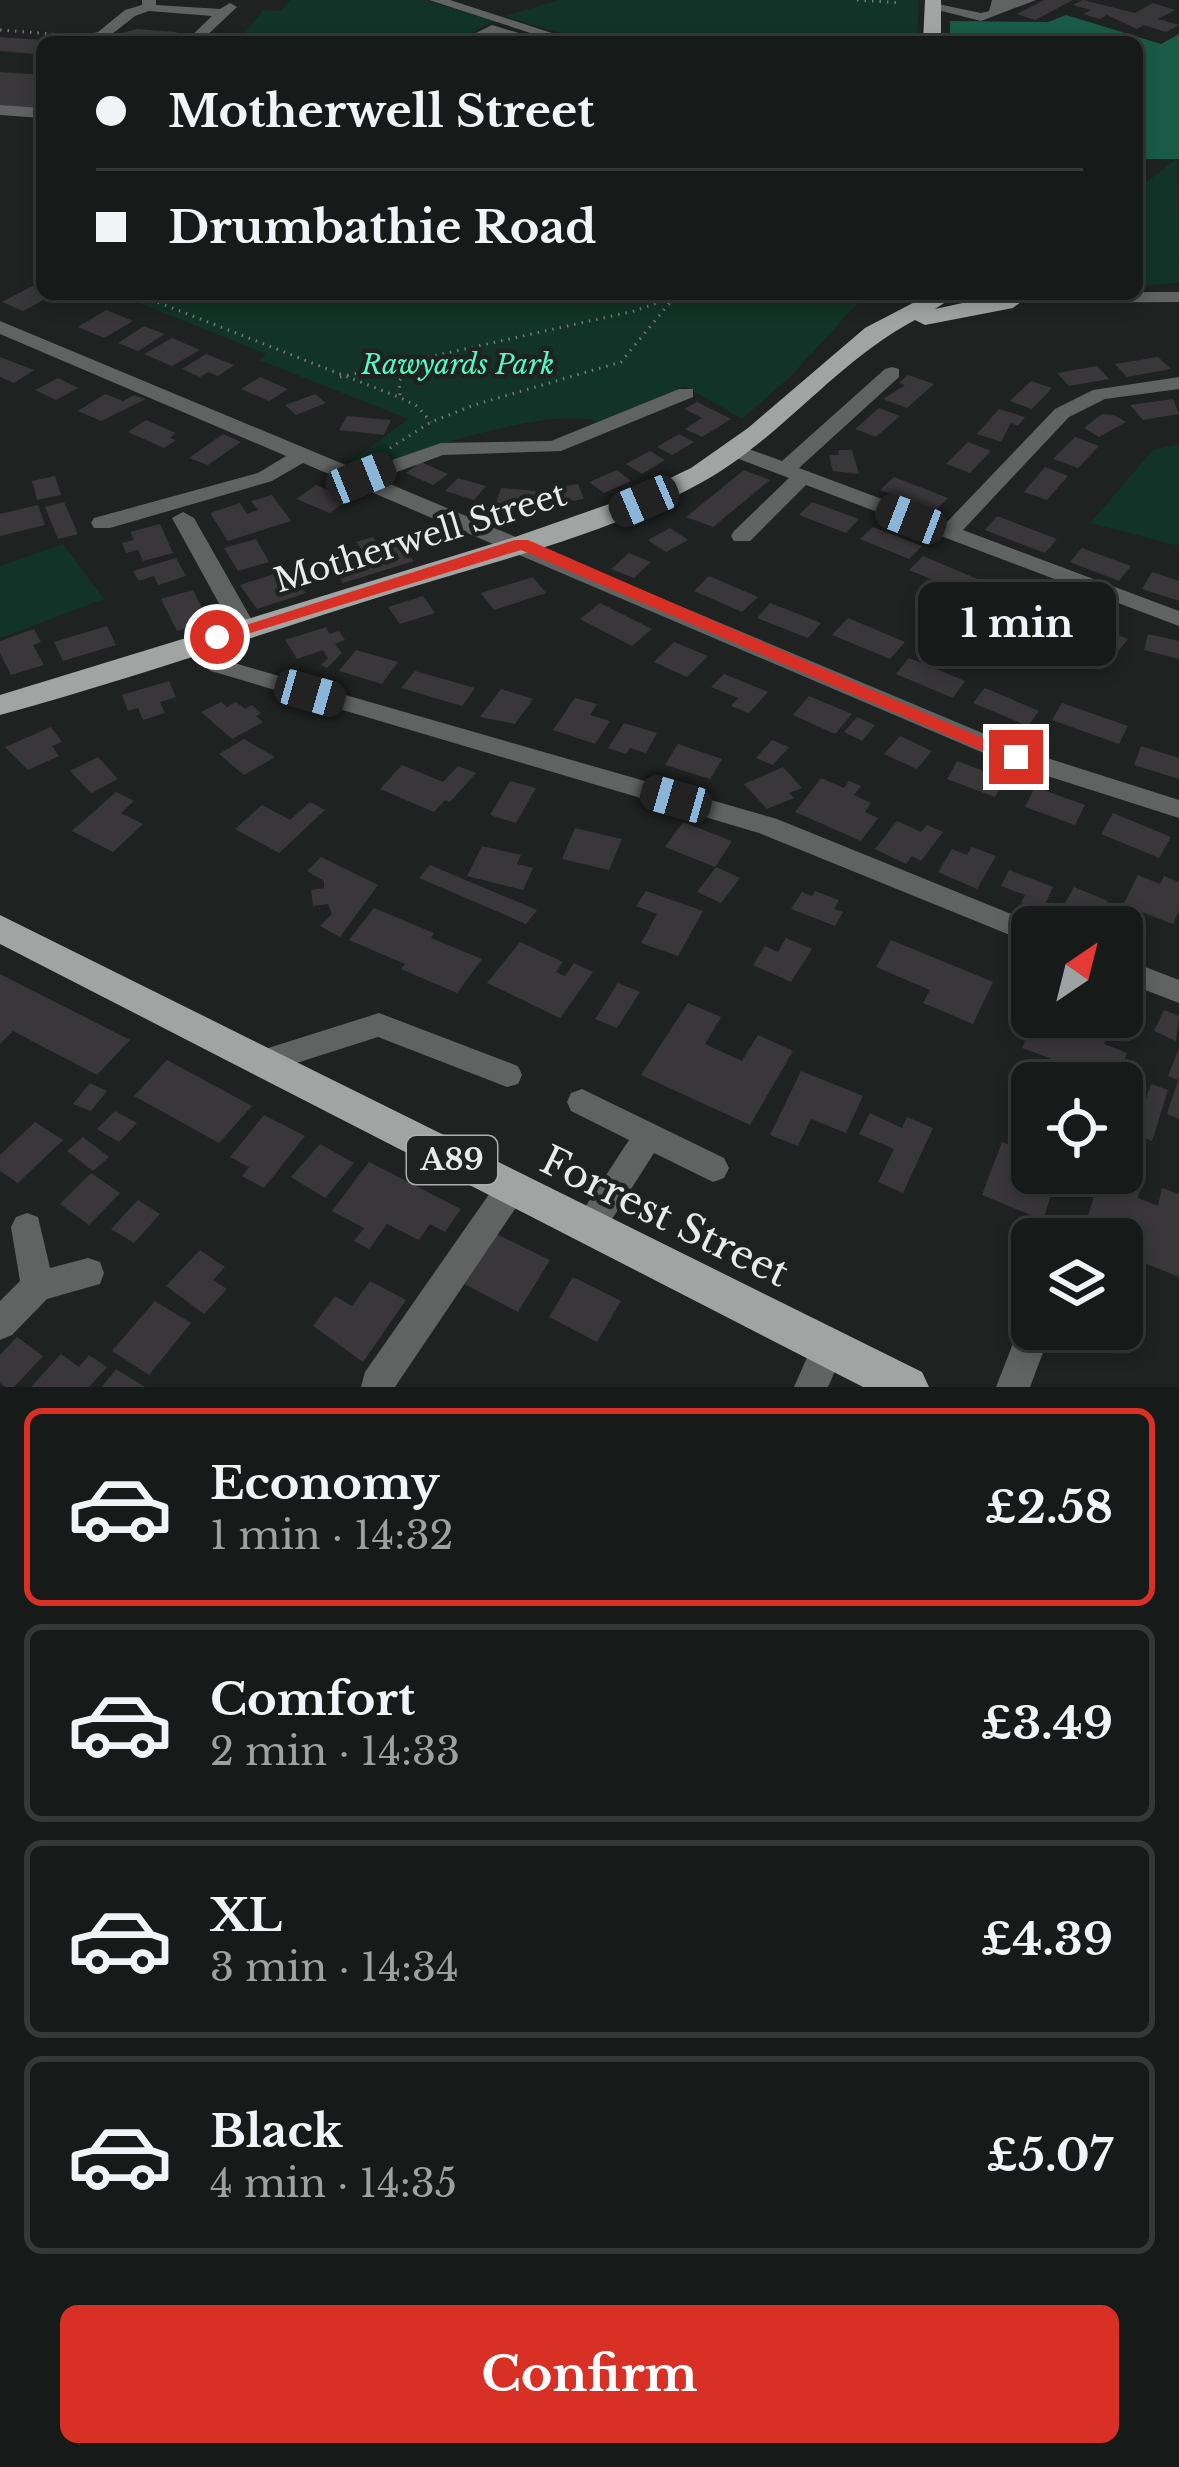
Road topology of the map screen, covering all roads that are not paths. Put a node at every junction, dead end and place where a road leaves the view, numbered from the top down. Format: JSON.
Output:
{"nodes":[{"id":1,"x":1029,"y":0,"type":"edge"},
{"id":2,"x":444,"y":1,"type":"edge"},
{"id":3,"x":933,"y":3,"type":"edge"},
{"id":4,"x":999,"y":3,"type":"edge"},
{"id":5,"x":148,"y":4,"type":"edge"},
{"id":6,"x":230,"y":6,"type":"edge"},
{"id":7,"x":92,"y":36,"type":"edge"},
{"id":8,"x":198,"y":36,"type":"edge"},
{"id":9,"x":477,"y":36,"type":"edge"},
{"id":10,"x":508,"y":36,"type":"edge"},
{"id":11,"x":554,"y":36,"type":"edge"},
{"id":12,"x":932,"y":36,"type":"edge"},
{"id":13,"x":0,"y":110,"type":"edge"},
{"id":14,"x":36,"y":113,"type":"edge"},
{"id":15,"x":1179,"y":297,"type":"edge"},
{"id":16,"x":1143,"y":299,"type":"edge"},
{"id":17,"x":936,"y":300,"type":"edge"},
{"id":18,"x":963,"y":300,"type":"edge"},
{"id":19,"x":999,"y":300,"type":"edge"},
{"id":20,"x":976,"y":305,"type":"junction"},
{"id":21,"x":0,"y":328,"type":"edge"},
{"id":22,"x":873,"y":333,"type":"junction"},
{"id":23,"x":892,"y":373,"type":"dead end"},
{"id":24,"x":1179,"y":383,"type":"edge"},
{"id":25,"x":686,"y":393,"type":"dead end"},
{"id":26,"x":733,"y":450,"type":"junction"},
{"id":27,"x":302,"y":455,"type":"junction"},
{"id":28,"x":793,"y":474,"type":"junction"},
{"id":29,"x":356,"y":476,"type":"junction"},
{"id":30,"x":183,"y":518,"type":"dead end"},
{"id":31,"x":102,"y":523,"type":"dead end"},
{"id":32,"x":948,"y":533,"type":"junction"},
{"id":33,"x":742,"y":536,"type":"dead end"},
{"id":34,"x":522,"y":544,"type":"junction"},
{"id":35,"x":1179,"y":619,"type":"edge"},
{"id":36,"x":245,"y":629,"type":"junction"},
{"id":37,"x":189,"y":645,"type":"junction"},
{"id":38,"x":0,"y":704,"type":"edge"},
{"id":39,"x":1179,"y":809,"type":"edge"},
{"id":40,"x":1011,"y":924,"type":"edge"},
{"id":41,"x":0,"y":928,"type":"edge"},
{"id":42,"x":1143,"y":977,"type":"edge"},
{"id":43,"x":1179,"y":992,"type":"edge"},
{"id":44,"x":259,"y":1063,"type":"junction"},
{"id":45,"x":507,"y":1075,"type":"dead end"},
{"id":46,"x":582,"y":1102,"type":"dead end"},
{"id":47,"x":648,"y":1137,"type":"junction"},
{"id":48,"x":713,"y":1168,"type":"dead end"},
{"id":49,"x":510,"y":1190,"type":"junction"},
{"id":50,"x":27,"y":1227,"type":"dead end"},
{"id":51,"x":590,"y":1228,"type":"junction"},
{"id":52,"x":88,"y":1274,"type":"dead end"},
{"id":53,"x":37,"y":1286,"type":"junction"},
{"id":54,"x":0,"y":1324,"type":"edge"},
{"id":55,"x":828,"y":1348,"type":"junction"},
{"id":56,"x":1027,"y":1350,"type":"edge"},
{"id":57,"x":377,"y":1384,"type":"dead end"},
{"id":58,"x":811,"y":1387,"type":"edge"},
{"id":59,"x":907,"y":1387,"type":"edge"},
{"id":60,"x":1013,"y":1387,"type":"edge"}],
"edges":[{"from":1,"to":4,"type":"street"},
{"from":2,"to":11,"type":"street"},
{"from":3,"to":4,"type":"street"},
{"from":3,"to":12,"type":"main road"},
{"from":5,"to":6,"type":"street"},
{"from":5,"to":7,"type":"street"},
{"from":6,"to":8,"type":"street"},
{"from":9,"to":10,"type":"street"},
{"from":13,"to":14,"type":"street"},
{"from":15,"to":16,"type":"street"},
{"from":17,"to":22,"type":"main road","name":"Motherwell Street"},
{"from":18,"to":20,"type":"main road"},
{"from":19,"to":20,"type":"main road"},
{"from":20,"to":22,"type":"main road"},
{"from":21,"to":27,"type":"street"},
{"from":22,"to":26,"type":"main road","name":"Motherwell Street"},
{"from":23,"to":28,"type":"street"},
{"from":24,"to":32,"type":"street"},
{"from":25,"to":29,"type":"street"},
{"from":26,"to":28,"type":"street"},
{"from":26,"to":34,"type":"main road","name":"Motherwell Street"},
{"from":27,"to":29,"type":"street"},
{"from":27,"to":31,"type":"street"},
{"from":28,"to":32,"type":"street"},
{"from":28,"to":33,"type":"street"},
{"from":29,"to":34,"type":"street"},
{"from":30,"to":36,"type":"street"},
{"from":32,"to":35,"type":"street"},
{"from":34,"to":36,"type":"main road","name":"Motherwell Street"},
{"from":34,"to":39,"type":"street"},
{"from":36,"to":37,"type":"main road","name":"Motherwell Street"},
{"from":37,"to":38,"type":"main road","name":"Motherwell Street"},
{"from":37,"to":40,"type":"street"},
{"from":41,"to":44,"type":"main road","name":"Forrest Street","number":"A89"},
{"from":42,"to":43,"type":"street"},
{"from":44,"to":45,"type":"street"},
{"from":44,"to":49,"type":"main road","name":"Forrest Street","number":"A89"},
{"from":46,"to":47,"type":"street"},
{"from":47,"to":48,"type":"street"},
{"from":47,"to":51,"type":"street"},
{"from":49,"to":51,"type":"main road","name":"Forrest Street","number":"A89"},
{"from":49,"to":57,"type":"street"},
{"from":50,"to":53,"type":"street"},
{"from":51,"to":55,"type":"main road","name":"Forrest Street","number":"A89"},
{"from":52,"to":53,"type":"street"},
{"from":53,"to":54,"type":"street"},
{"from":55,"to":58,"type":"street"},
{"from":55,"to":59,"type":"main road","name":"Forrest Street","number":"A89"},
{"from":56,"to":60,"type":"street"}]}
